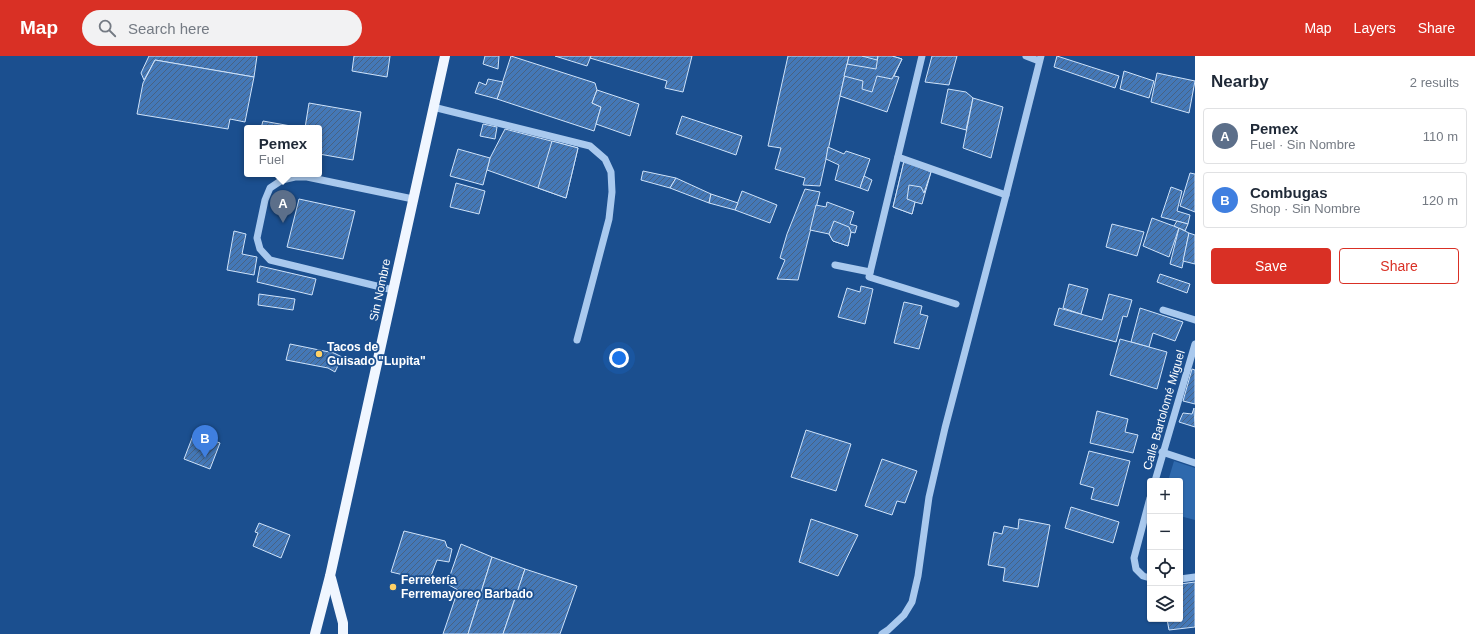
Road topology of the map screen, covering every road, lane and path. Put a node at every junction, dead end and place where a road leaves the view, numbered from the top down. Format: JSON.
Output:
{"nodes":[{"id":1,"x":445,"y":56,"type":"edge"},
{"id":2,"x":922,"y":56,"type":"edge"},
{"id":3,"x":1026,"y":56,"type":"edge"},
{"id":4,"x":1040,"y":58,"type":"edge"},
{"id":5,"x":433,"y":107,"type":"junction"},
{"id":6,"x":898,"y":157,"type":"junction"},
{"id":7,"x":1006,"y":196,"type":"junction"},
{"id":8,"x":413,"y":199,"type":"junction"},
{"id":9,"x":835,"y":265,"type":"dead end"},
{"id":10,"x":870,"y":272,"type":"junction"},
{"id":11,"x":393,"y":290,"type":"junction"},
{"id":12,"x":956,"y":304,"type":"dead end"},
{"id":13,"x":1163,"y":310,"type":"dead end"},
{"id":14,"x":1195,"y":320,"type":"edge"},
{"id":15,"x":577,"y":340,"type":"dead end"},
{"id":16,"x":1195,"y":344,"type":"edge"},
{"id":17,"x":1162,"y":452,"type":"junction"},
{"id":18,"x":1195,"y":463,"type":"edge"},
{"id":19,"x":1156,"y":478,"type":"edge"},
{"id":20,"x":1147,"y":509,"type":"edge"},
{"id":21,"x":330,"y":576,"type":"junction"},
{"id":22,"x":1146,"y":577,"type":"edge"},
{"id":23,"x":1195,"y":577,"type":"edge"},
{"id":24,"x":1183,"y":579,"type":"edge"},
{"id":25,"x":318,"y":624,"type":"junction"},
{"id":26,"x":307,"y":634,"type":"edge"},
{"id":27,"x":315,"y":634,"type":"edge"},
{"id":28,"x":343,"y":634,"type":"edge"},
{"id":29,"x":882,"y":634,"type":"edge"}],
"edges":[{"from":1,"to":5,"type":"main road","name":"Sin Nombre"},
{"from":2,"to":6,"type":"street"},
{"from":3,"to":4,"type":"street"},
{"from":4,"to":7,"type":"street"},
{"from":5,"to":8,"type":"main road","name":"Sin Nombre"},
{"from":5,"to":15,"type":"street"},
{"from":6,"to":7,"type":"street"},
{"from":6,"to":10,"type":"street"},
{"from":7,"to":29,"type":"street"},
{"from":8,"to":11,"type":"main road","name":"Sin Nombre"},
{"from":8,"to":11,"type":"street"},
{"from":9,"to":10,"type":"street"},
{"from":10,"to":12,"type":"street"},
{"from":11,"to":21,"type":"main road","name":"Sin Nombre"},
{"from":13,"to":14,"type":"street"},
{"from":16,"to":17,"type":"street","name":"Calle Bartolomé Miguel"},
{"from":17,"to":18,"type":"street"},
{"from":17,"to":19,"type":"street","name":"Calle Bartolomé Miguel"},
{"from":20,"to":22,"type":"street"},
{"from":21,"to":25,"type":"main road","name":"Sin Nombre"},
{"from":21,"to":28,"type":"main road"},
{"from":23,"to":24,"type":"street"},
{"from":25,"to":26,"type":"main road"},
{"from":25,"to":27,"type":"main road","name":"Sin Nombre"}]}
